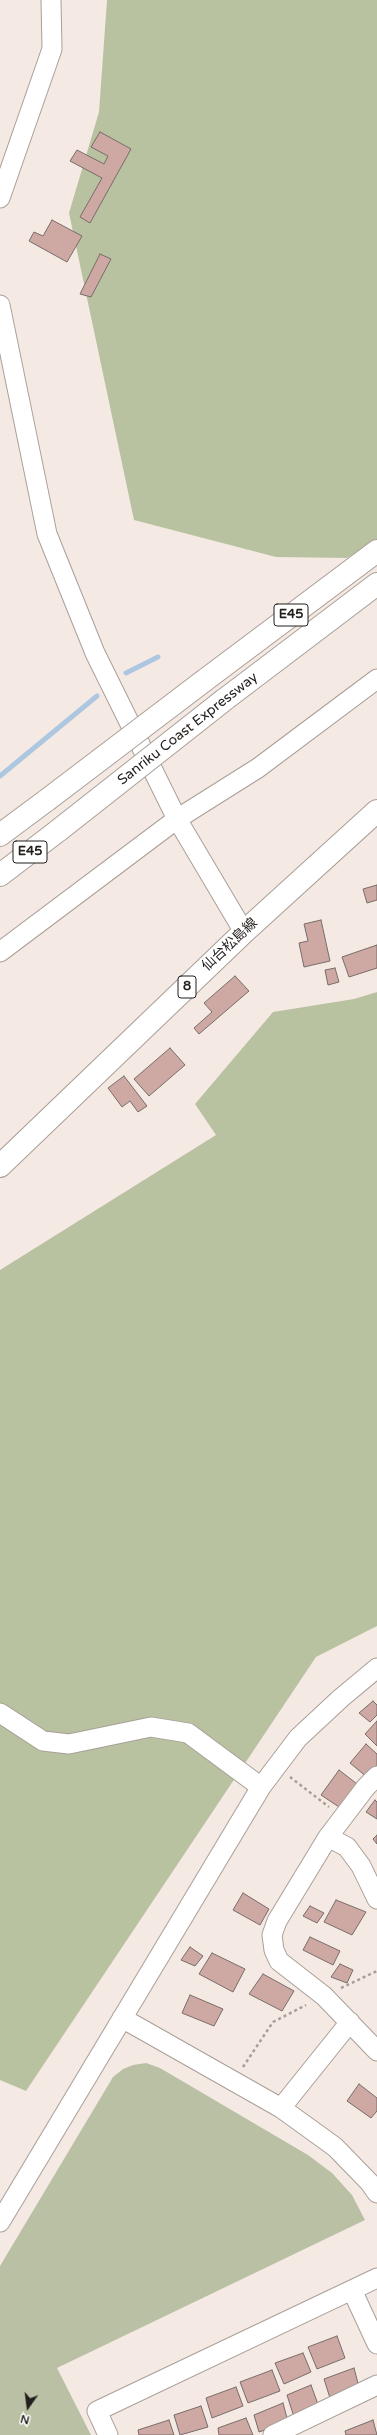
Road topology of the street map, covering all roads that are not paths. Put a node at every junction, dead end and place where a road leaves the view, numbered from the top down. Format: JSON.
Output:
{"nodes":[{"id":1,"x":51,"y":0,"type":"edge"},
{"id":2,"x":0,"y":198,"type":"edge"},
{"id":3,"x":0,"y":305,"type":"edge"},
{"id":4,"x":377,"y":551,"type":"edge"},
{"id":5,"x":377,"y":584,"type":"edge"},
{"id":6,"x":377,"y":679,"type":"edge"},
{"id":7,"x":377,"y":811,"type":"edge"},
{"id":8,"x":176,"y":819,"type":"junction"},
{"id":9,"x":0,"y":836,"type":"edge"},
{"id":10,"x":0,"y":875,"type":"edge"},
{"id":11,"x":244,"y":932,"type":"junction"},
{"id":12,"x":0,"y":952,"type":"edge"},
{"id":13,"x":0,"y":1166,"type":"edge"},
{"id":14,"x":377,"y":1668,"type":"edge"},
{"id":15,"x":0,"y":1713,"type":"edge"},
{"id":16,"x":377,"y":1776,"type":"edge"},
{"id":17,"x":262,"y":1787,"type":"junction"},
{"id":18,"x":328,"y":1837,"type":"junction"},
{"id":19,"x":377,"y":1899,"type":"edge"},
{"id":20,"x":122,"y":2018,"type":"junction"},
{"id":21,"x":350,"y":2022,"type":"junction"},
{"id":22,"x":377,"y":2050,"type":"edge"},
{"id":23,"x":281,"y":2108,"type":"junction"},
{"id":24,"x":377,"y":2193,"type":"edge"},
{"id":25,"x":0,"y":2222,"type":"edge"},
{"id":26,"x":377,"y":2278,"type":"edge"},
{"id":27,"x":352,"y":2290,"type":"junction"},
{"id":28,"x":377,"y":2344,"type":"edge"},
{"id":29,"x":377,"y":2385,"type":"edge"},
{"id":30,"x":108,"y":2435,"type":"edge"},
{"id":31,"x":273,"y":2435,"type":"edge"}],
"edges":[{"from":1,"to":2,"type":"street"},
{"from":3,"to":8,"type":"street"},
{"from":4,"to":9,"type":"main road","name":"Sanriku Coast Expressway","number":"E45","bridge":true},
{"from":5,"to":10,"type":"main road","name":"Sanriku Coast Expressway","number":"E45","bridge":true},
{"from":6,"to":8,"type":"street"},
{"from":7,"to":11,"type":"main road","name":"仙台松島線","number":"8"},
{"from":8,"to":11,"type":"street"},
{"from":8,"to":12,"type":"street"},
{"from":11,"to":13,"type":"main road","name":"仙台松島線","number":"8"},
{"from":14,"to":17,"type":"street"},
{"from":15,"to":17,"type":"street"},
{"from":16,"to":18,"type":"street"},
{"from":17,"to":20,"type":"street"},
{"from":18,"to":19,"type":"street"},
{"from":18,"to":21,"type":"street"},
{"from":20,"to":23,"type":"street"},
{"from":20,"to":25,"type":"street"},
{"from":21,"to":22,"type":"street"},
{"from":21,"to":23,"type":"street"},
{"from":23,"to":24,"type":"street"},
{"from":26,"to":27,"type":"street"},
{"from":27,"to":28,"type":"street"},
{"from":27,"to":30,"type":"street"},
{"from":29,"to":31,"type":"street"}]}
